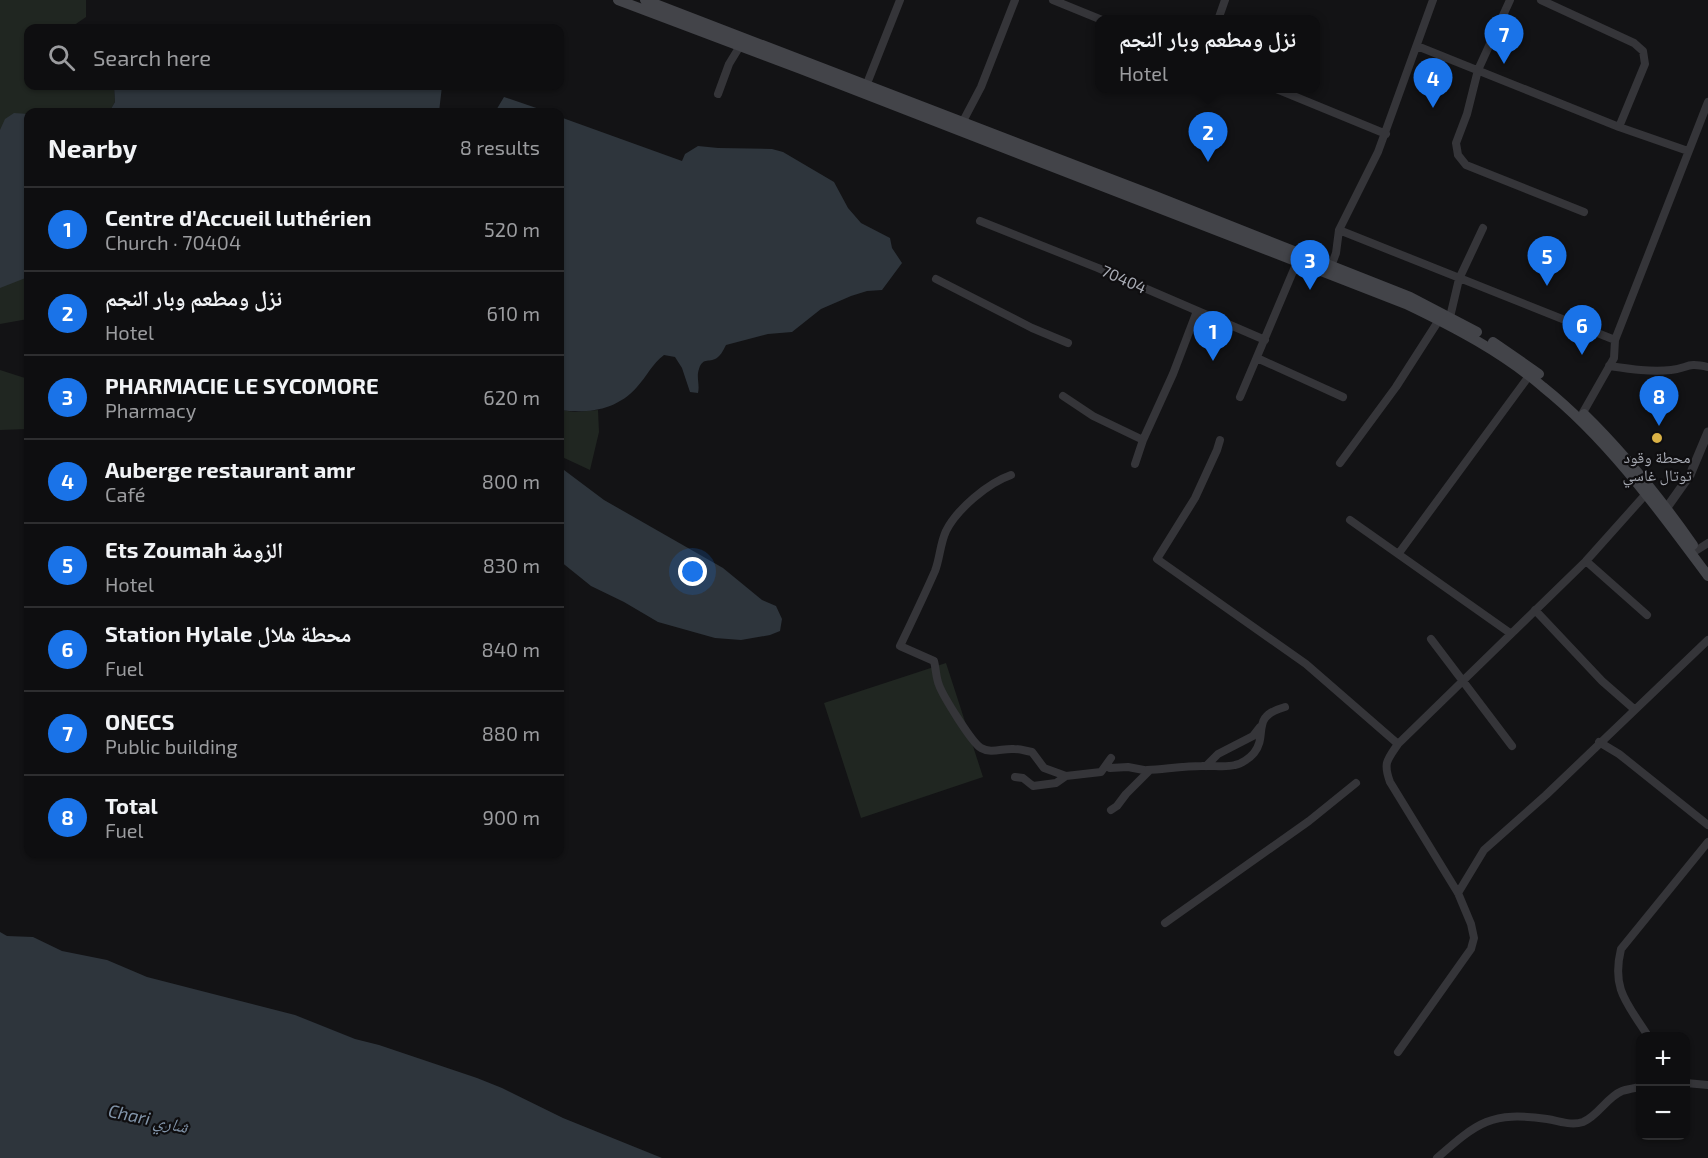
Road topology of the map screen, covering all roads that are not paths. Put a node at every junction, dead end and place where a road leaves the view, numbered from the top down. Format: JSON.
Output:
{"nodes":[{"id":1,"x":618,"y":0,"type":"edge"},
{"id":2,"x":645,"y":0,"type":"edge"},
{"id":3,"x":900,"y":0,"type":"edge"},
{"id":4,"x":1015,"y":0,"type":"edge"},
{"id":5,"x":1053,"y":0,"type":"edge"},
{"id":6,"x":1225,"y":0,"type":"edge"},
{"id":7,"x":1433,"y":0,"type":"edge"},
{"id":8,"x":1510,"y":0,"type":"edge"},
{"id":9,"x":1541,"y":0,"type":"edge"},
{"id":10,"x":1220,"y":15,"type":"edge"},
{"id":11,"x":1095,"y":17,"type":"edge"},
{"id":12,"x":740,"y":46,"type":"junction"},
{"id":13,"x":1416,"y":46,"type":"junction"},
{"id":14,"x":1479,"y":70,"type":"junction"},
{"id":15,"x":866,"y":86,"type":"junction"},
{"id":16,"x":1286,"y":93,"type":"edge"},
{"id":17,"x":718,"y":94,"type":"dead end"},
{"id":18,"x":1708,"y":102,"type":"edge"},
{"id":19,"x":961,"y":126,"type":"junction"},
{"id":20,"x":1619,"y":127,"type":"junction"},
{"id":21,"x":1386,"y":134,"type":"junction"},
{"id":22,"x":1688,"y":150,"type":"junction"},
{"id":23,"x":1584,"y":212,"type":"dead end"},
{"id":24,"x":981,"y":221,"type":"dead end"},
{"id":25,"x":1483,"y":228,"type":"dead end"},
{"id":26,"x":1339,"y":230,"type":"junction"},
{"id":27,"x":1297,"y":262,"type":"junction"},
{"id":28,"x":1329,"y":270,"type":"junction"},
{"id":29,"x":936,"y":279,"type":"dead end"},
{"id":30,"x":1459,"y":279,"type":"junction"},
{"id":31,"x":1197,"y":311,"type":"junction"},
{"id":32,"x":1444,"y":318,"type":"junction"},
{"id":33,"x":1266,"y":340,"type":"junction"},
{"id":34,"x":1615,"y":340,"type":"junction"},
{"id":35,"x":1068,"y":343,"type":"dead end"},
{"id":36,"x":1257,"y":358,"type":"junction"},
{"id":37,"x":1609,"y":366,"type":"junction"},
{"id":38,"x":1708,"y":367,"type":"edge"},
{"id":39,"x":1529,"y":376,"type":"junction"},
{"id":40,"x":1063,"y":396,"type":"dead end"},
{"id":41,"x":1240,"y":397,"type":"dead end"},
{"id":42,"x":1343,"y":397,"type":"dead end"},
{"id":43,"x":1581,"y":416,"type":"junction"},
{"id":44,"x":1708,"y":432,"type":"edge"},
{"id":45,"x":1143,"y":440,"type":"junction"},
{"id":46,"x":1220,"y":440,"type":"dead end"},
{"id":47,"x":1340,"y":463,"type":"dead end"},
{"id":48,"x":1135,"y":464,"type":"dead end"},
{"id":49,"x":1011,"y":475,"type":"dead end"},
{"id":50,"x":1645,"y":495,"type":"junction"},
{"id":51,"x":1665,"y":511,"type":"junction"},
{"id":52,"x":1350,"y":520,"type":"dead end"},
{"id":53,"x":1708,"y":543,"type":"edge"},
{"id":54,"x":1697,"y":550,"type":"junction"},
{"id":55,"x":1400,"y":553,"type":"junction"},
{"id":56,"x":1586,"y":561,"type":"junction"},
{"id":57,"x":1708,"y":564,"type":"edge"},
{"id":58,"x":1708,"y":576,"type":"edge"},
{"id":59,"x":1535,"y":610,"type":"junction"},
{"id":60,"x":1647,"y":615,"type":"dead end"},
{"id":61,"x":1510,"y":633,"type":"junction"},
{"id":62,"x":1431,"y":639,"type":"dead end"},
{"id":63,"x":1708,"y":640,"type":"edge"},
{"id":64,"x":1462,"y":680,"type":"junction"},
{"id":65,"x":1285,"y":707,"type":"dead end"},
{"id":66,"x":1634,"y":709,"type":"junction"},
{"id":67,"x":1261,"y":726,"type":"junction"},
{"id":68,"x":1599,"y":742,"type":"junction"},
{"id":69,"x":1398,"y":744,"type":"junction"},
{"id":70,"x":1512,"y":746,"type":"dead end"},
{"id":71,"x":1111,"y":758,"type":"dead end"},
{"id":72,"x":1206,"y":766,"type":"junction"},
{"id":73,"x":1110,"y":768,"type":"dead end"},
{"id":74,"x":1147,"y":770,"type":"junction"},
{"id":75,"x":1066,"y":776,"type":"junction"},
{"id":76,"x":1015,"y":777,"type":"dead end"},
{"id":77,"x":1356,"y":783,"type":"dead end"},
{"id":78,"x":1111,"y":810,"type":"dead end"},
{"id":79,"x":1708,"y":825,"type":"edge"},
{"id":80,"x":1708,"y":842,"type":"edge"},
{"id":81,"x":1458,"y":892,"type":"junction"},
{"id":82,"x":1165,"y":923,"type":"dead end"},
{"id":83,"x":1646,"y":1032,"type":"edge"},
{"id":84,"x":1398,"y":1052,"type":"dead end"},
{"id":85,"x":1690,"y":1083,"type":"edge"},
{"id":86,"x":1708,"y":1085,"type":"edge"},
{"id":87,"x":1636,"y":1088,"type":"edge"},
{"id":88,"x":1437,"y":1158,"type":"edge"}],
"edges":[{"from":1,"to":12,"type":"main road"},
{"from":2,"to":15,"type":"main road"},
{"from":3,"to":15,"type":"street"},
{"from":4,"to":19,"type":"street"},
{"from":5,"to":11,"type":"street"},
{"from":6,"to":10,"type":"street"},
{"from":7,"to":13,"type":"street"},
{"from":8,"to":14,"type":"street"},
{"from":9,"to":20,"type":"street"},
{"from":12,"to":17,"type":"street"},
{"from":12,"to":19,"type":"main road"},
{"from":13,"to":14,"type":"street"},
{"from":13,"to":21,"type":"street"},
{"from":14,"to":20,"type":"street"},
{"from":14,"to":23,"type":"street"},
{"from":15,"to":19,"type":"main road"},
{"from":16,"to":21,"type":"street"},
{"from":18,"to":22,"type":"street"},
{"from":19,"to":27,"type":"main road"},
{"from":19,"to":28,"type":"main road"},
{"from":20,"to":22,"type":"street"},
{"from":21,"to":26,"type":"street"},
{"from":22,"to":34,"type":"street"},
{"from":24,"to":31,"type":"street","name":"70404"},
{"from":25,"to":30,"type":"street"},
{"from":26,"to":28,"type":"street"},
{"from":26,"to":30,"type":"street"},
{"from":27,"to":28,"type":"main road"},
{"from":27,"to":33,"type":"street"},
{"from":28,"to":32,"type":"main road"},
{"from":29,"to":35,"type":"street"},
{"from":30,"to":32,"type":"street"},
{"from":30,"to":34,"type":"street"},
{"from":31,"to":33,"type":"street","name":"70404"},
{"from":31,"to":45,"type":"street"},
{"from":32,"to":39,"type":"main road"},
{"from":32,"to":43,"type":"main road"},
{"from":32,"to":47,"type":"street"},
{"from":33,"to":36,"type":"street"},
{"from":34,"to":37,"type":"street"},
{"from":36,"to":41,"type":"street"},
{"from":36,"to":42,"type":"street"},
{"from":37,"to":38,"type":"street"},
{"from":37,"to":43,"type":"street"},
{"from":39,"to":43,"type":"main road"},
{"from":39,"to":55,"type":"street"},
{"from":40,"to":45,"type":"street"},
{"from":43,"to":50,"type":"main road"},
{"from":43,"to":51,"type":"main road"},
{"from":44,"to":51,"type":"street"},
{"from":45,"to":48,"type":"street"},
{"from":46,"to":69,"type":"street"},
{"from":49,"to":75,"type":"street"},
{"from":50,"to":51,"type":"main road"},
{"from":50,"to":56,"type":"street"},
{"from":51,"to":54,"type":"main road"},
{"from":51,"to":58,"type":"main road"},
{"from":52,"to":55,"type":"street"},
{"from":53,"to":54,"type":"street"},
{"from":54,"to":57,"type":"main road"},
{"from":55,"to":61,"type":"street"},
{"from":56,"to":59,"type":"street"},
{"from":56,"to":60,"type":"street"},
{"from":59,"to":61,"type":"street"},
{"from":59,"to":66,"type":"street"},
{"from":61,"to":64,"type":"street"},
{"from":62,"to":64,"type":"street"},
{"from":63,"to":66,"type":"street"},
{"from":64,"to":69,"type":"street"},
{"from":64,"to":70,"type":"street"},
{"from":65,"to":67,"type":"street"},
{"from":66,"to":68,"type":"street"},
{"from":67,"to":72,"type":"street"},
{"from":67,"to":72,"type":"street"},
{"from":68,"to":79,"type":"street"},
{"from":68,"to":81,"type":"street"},
{"from":69,"to":81,"type":"street"},
{"from":71,"to":75,"type":"street"},
{"from":72,"to":74,"type":"street"},
{"from":73,"to":74,"type":"street"},
{"from":74,"to":78,"type":"street"},
{"from":75,"to":76,"type":"street"},
{"from":77,"to":82,"type":"street"},
{"from":80,"to":83,"type":"street"},
{"from":81,"to":84,"type":"street"},
{"from":85,"to":86,"type":"street"},
{"from":87,"to":88,"type":"street"}]}
